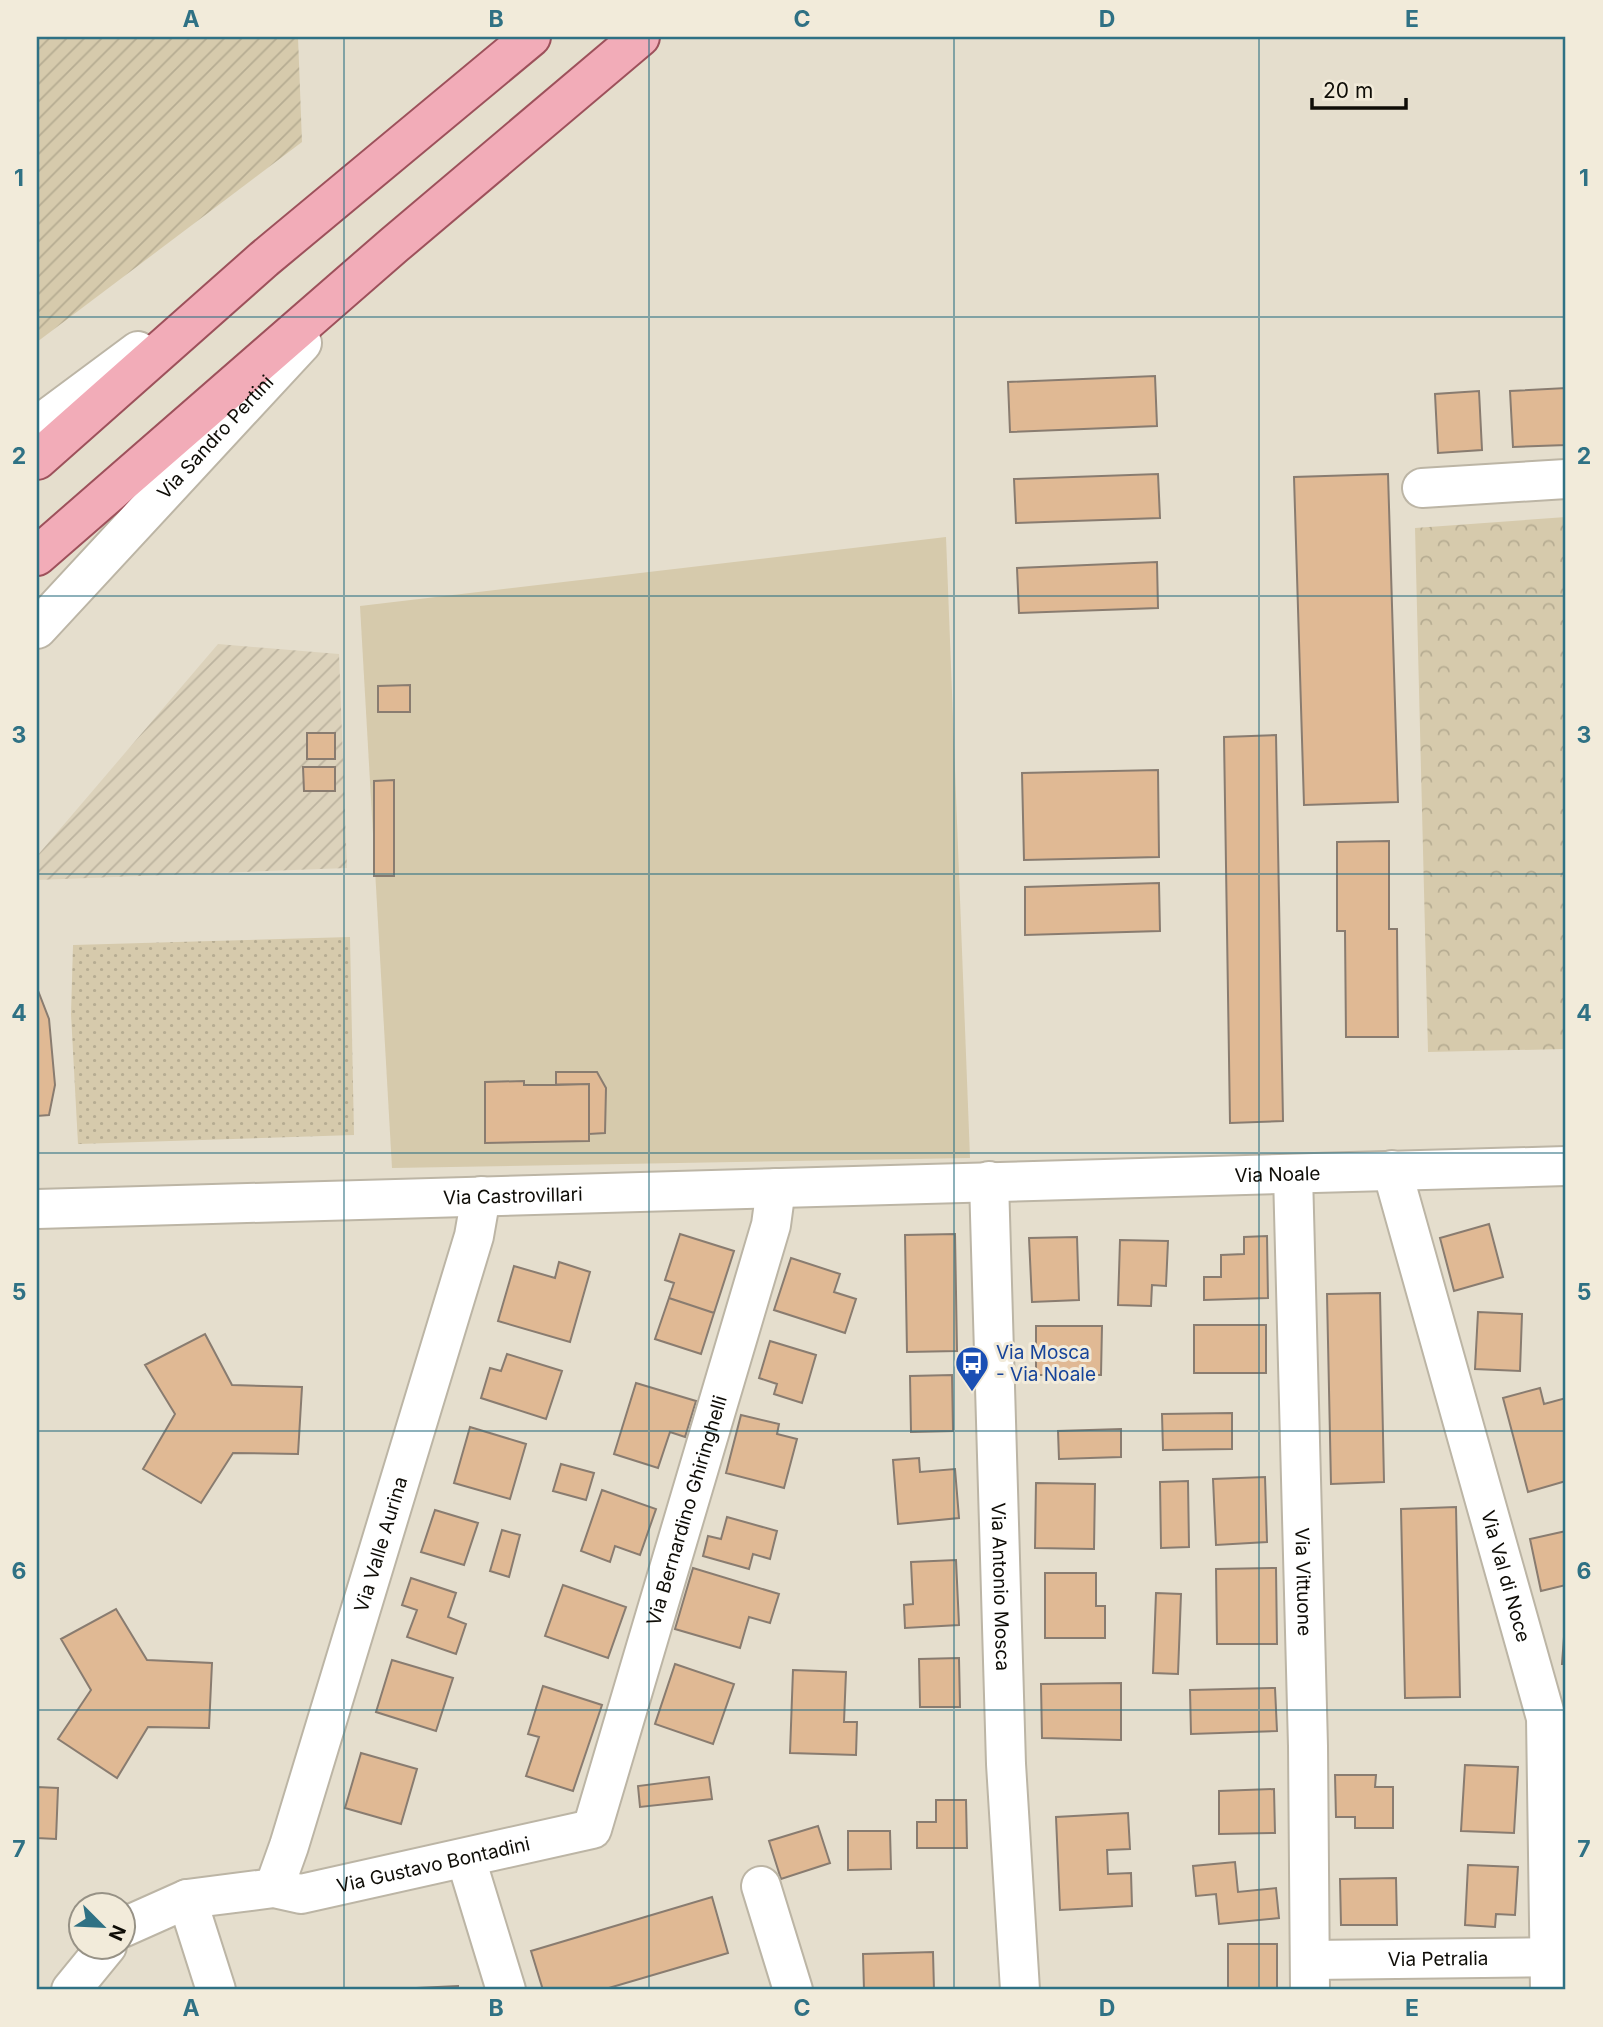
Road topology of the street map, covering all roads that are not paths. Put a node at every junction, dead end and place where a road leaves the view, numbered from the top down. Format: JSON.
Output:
{"nodes":[{"id":1,"x":531,"y":37,"type":"edge"},
{"id":2,"x":640,"y":37,"type":"edge"},
{"id":3,"x":394,"y":245,"type":"junction"},
{"id":4,"x":264,"y":259,"type":"junction"},
{"id":5,"x":37,"y":426,"type":"edge"},
{"id":6,"x":37,"y":460,"type":"edge"},
{"id":7,"x":1566,"y":480,"type":"edge"},
{"id":8,"x":1422,"y":488,"type":"dead end"},
{"id":9,"x":37,"y":556,"type":"edge"},
{"id":10,"x":37,"y":629,"type":"edge"},
{"id":11,"x":1566,"y":1166,"type":"edge"},
{"id":12,"x":1392,"y":1170,"type":"junction"},
{"id":13,"x":1293,"y":1174,"type":"junction"},
{"id":14,"x":989,"y":1181,"type":"junction"},
{"id":15,"x":776,"y":1188,"type":"junction"},
{"id":16,"x":481,"y":1196,"type":"junction"},
{"id":17,"x":37,"y":1209,"type":"edge"},
{"id":18,"x":1556,"y":1739,"type":"edge"},
{"id":19,"x":592,"y":1829,"type":"joint"},
{"id":20,"x":466,"y":1859,"type":"junction"},
{"id":21,"x":761,"y":1886,"type":"dead end"},
{"id":22,"x":274,"y":1888,"type":"junction"},
{"id":23,"x":187,"y":1899,"type":"junction"},
{"id":24,"x":136,"y":1922,"type":"edge"},
{"id":25,"x":96,"y":1960,"type":"edge"},
{"id":26,"x":1556,"y":1968,"type":"edge"},
{"id":27,"x":1310,"y":1975,"type":"edge"},
{"id":28,"x":71,"y":1990,"type":"edge"},
{"id":29,"x":216,"y":1990,"type":"edge"},
{"id":30,"x":506,"y":1990,"type":"edge"},
{"id":31,"x":793,"y":1990,"type":"edge"},
{"id":32,"x":1020,"y":1990,"type":"edge"}],
"edges":[{"from":1,"to":4,"type":"main road"},
{"from":2,"to":3,"type":"main road","name":"Via Sandro Pertini"},
{"from":3,"to":9,"type":"main road","name":"Via Sandro Pertini"},
{"from":3,"to":10,"type":"street","name":"Via Sandro Pertini"},
{"from":4,"to":5,"type":"street"},
{"from":4,"to":6,"type":"main road"},
{"from":7,"to":8,"type":"street"},
{"from":11,"to":12,"type":"street","name":"Via Noale"},
{"from":12,"to":13,"type":"street","name":"Via Noale"},
{"from":12,"to":18,"type":"street","name":"Via Val di Noce"},
{"from":13,"to":14,"type":"street","name":"Via Noale"},
{"from":13,"to":27,"type":"street","name":"Via Vittuone"},
{"from":14,"to":15,"type":"street","name":"Via Castrovillari"},
{"from":14,"to":32,"type":"street","name":"Via Antonio Mosca"},
{"from":15,"to":16,"type":"street","name":"Via Castrovillari"},
{"from":15,"to":19,"type":"street","name":"Via Bernardino Ghiringhelli"},
{"from":16,"to":17,"type":"street","name":"Via Castrovillari"},
{"from":16,"to":22,"type":"street","name":"Via Valle Aurina"},
{"from":18,"to":26,"type":"street","name":"Via Val di Noce"},
{"from":19,"to":20,"type":"street","name":"Via Gustavo Bontadini"},
{"from":20,"to":22,"type":"street","name":"Via Gustavo Bontadini"},
{"from":20,"to":30,"type":"street"},
{"from":21,"to":31,"type":"street"},
{"from":22,"to":23,"type":"street","name":"Via Gustavo Bontadini"},
{"from":23,"to":24,"type":"street","name":"Via Gustavo Bontadini"},
{"from":23,"to":29,"type":"street"},
{"from":25,"to":28,"type":"street"},
{"from":26,"to":27,"type":"street","name":"Via Petralia"}]}
